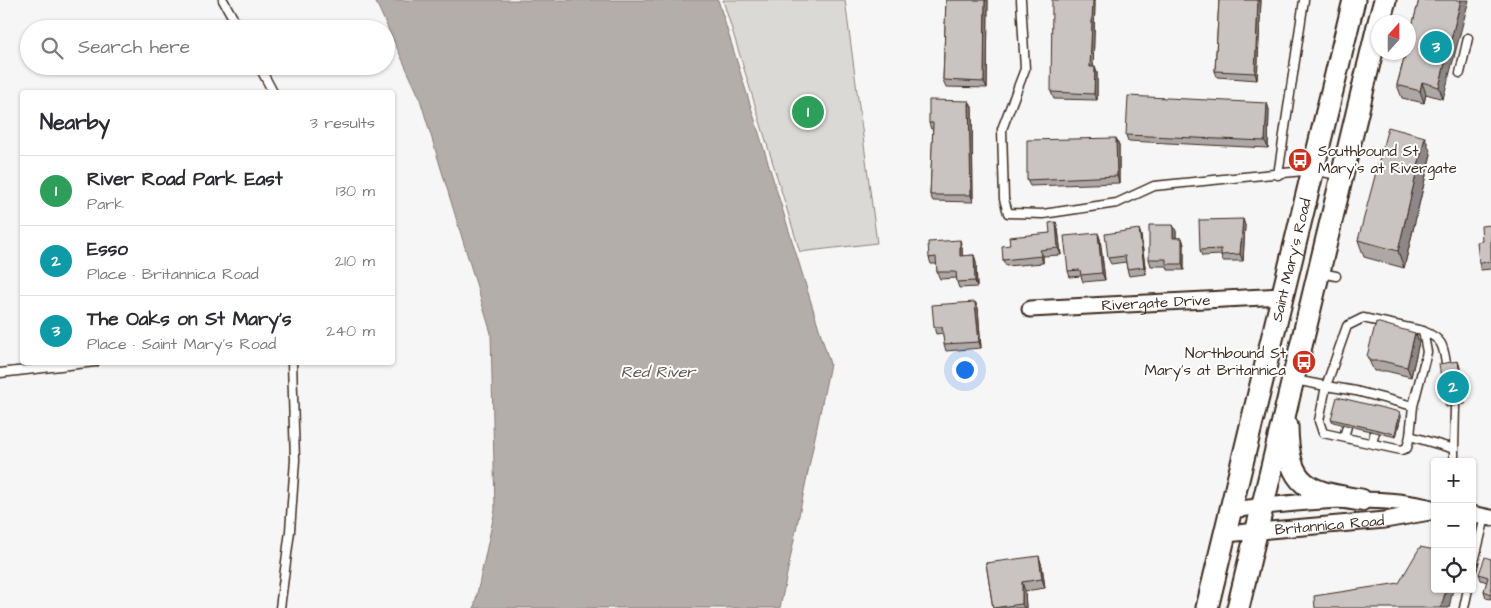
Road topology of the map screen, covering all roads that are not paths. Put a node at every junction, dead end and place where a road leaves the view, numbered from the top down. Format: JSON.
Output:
{"nodes":[{"id":1,"x":223,"y":0,"type":"edge"},
{"id":2,"x":1021,"y":0,"type":"edge"},
{"id":3,"x":1304,"y":0,"type":"edge"},
{"id":4,"x":1354,"y":0,"type":"edge"},
{"id":5,"x":1385,"y":0,"type":"edge"},
{"id":6,"x":1381,"y":15,"type":"edge"},
{"id":7,"x":234,"y":20,"type":"edge"},
{"id":8,"x":1468,"y":38,"type":"dead end"},
{"id":9,"x":1371,"y":57,"type":"edge"},
{"id":10,"x":1460,"y":73,"type":"dead end"},
{"id":11,"x":264,"y":75,"type":"edge"},
{"id":12,"x":272,"y":90,"type":"edge"},
{"id":13,"x":1313,"y":170,"type":"junction"},
{"id":14,"x":1278,"y":175,"type":"junction"},
{"id":15,"x":1342,"y":176,"type":"junction"},
{"id":16,"x":1283,"y":296,"type":"junction"},
{"id":17,"x":1030,"y":310,"type":"dead end"},
{"id":18,"x":1423,"y":331,"type":"junction"},
{"id":19,"x":66,"y":365,"type":"edge"},
{"id":20,"x":292,"y":365,"type":"edge"},
{"id":21,"x":1447,"y":369,"type":"edge"},
{"id":22,"x":0,"y":372,"type":"edge"},
{"id":23,"x":1294,"y":379,"type":"junction"},
{"id":24,"x":1326,"y":386,"type":"junction"},
{"id":25,"x":1412,"y":406,"type":"junction"},
{"id":26,"x":1455,"y":406,"type":"edge"},
{"id":27,"x":1286,"y":407,"type":"junction"},
{"id":28,"x":1347,"y":426,"type":"edge"},
{"id":29,"x":1375,"y":432,"type":"edge"},
{"id":30,"x":1410,"y":436,"type":"junction"},
{"id":31,"x":1344,"y":437,"type":"junction"},
{"id":32,"x":1372,"y":443,"type":"junction"},
{"id":33,"x":1454,"y":449,"type":"junction"},
{"id":34,"x":1454,"y":458,"type":"edge"},
{"id":35,"x":1361,"y":500,"type":"junction"},
{"id":36,"x":1262,"y":506,"type":"junction"},
{"id":37,"x":1431,"y":509,"type":"edge"},
{"id":38,"x":1230,"y":510,"type":"junction"},
{"id":39,"x":1431,"y":511,"type":"edge"},
{"id":40,"x":1483,"y":517,"type":"edge"},
{"id":41,"x":1256,"y":531,"type":"junction"},
{"id":42,"x":1225,"y":534,"type":"junction"},
{"id":43,"x":1476,"y":551,"type":"edge"},
{"id":44,"x":1467,"y":593,"type":"edge"},
{"id":45,"x":280,"y":608,"type":"edge"},
{"id":46,"x":1207,"y":608,"type":"edge"},
{"id":47,"x":1238,"y":608,"type":"edge"},
{"id":48,"x":1464,"y":608,"type":"edge"}],
"edges":[{"from":1,"to":7,"type":"lane"},
{"from":2,"to":14,"type":"lane"},
{"from":3,"to":14,"type":"lane"},
{"from":4,"to":13,"type":"main road","name":"Saint Mary's Road"},
{"from":5,"to":6,"type":"main road","name":"Saint Mary's Road"},
{"from":8,"to":10,"type":"lane"},
{"from":9,"to":15,"type":"main road","name":"Saint Mary's Road"},
{"from":11,"to":12,"type":"lane"},
{"from":13,"to":14,"type":"lane"},
{"from":13,"to":15,"type":"lane"},
{"from":13,"to":16,"type":"main road","name":"Saint Mary's Road"},
{"from":15,"to":23,"type":"main road","name":"Saint Mary's Road"},
{"from":16,"to":17,"type":"street","name":"Rivergate Drive"},
{"from":16,"to":38,"type":"main road","name":"Saint Mary's Road"},
{"from":18,"to":21,"type":"lane"},
{"from":18,"to":24,"type":"lane"},
{"from":18,"to":25,"type":"lane"},
{"from":19,"to":22,"type":"lane"},
{"from":20,"to":45,"type":"lane"},
{"from":23,"to":24,"type":"lane"},
{"from":23,"to":27,"type":"main road","name":"Saint Mary's Road"},
{"from":24,"to":25,"type":"lane"},
{"from":24,"to":31,"type":"lane"},
{"from":25,"to":30,"type":"lane"},
{"from":26,"to":33,"type":"lane"},
{"from":27,"to":35,"type":"main road"},
{"from":27,"to":36,"type":"main road","name":"Saint Mary's Road"},
{"from":28,"to":31,"type":"lane"},
{"from":29,"to":32,"type":"lane"},
{"from":30,"to":32,"type":"lane"},
{"from":30,"to":33,"type":"lane"},
{"from":31,"to":32,"type":"lane"},
{"from":33,"to":34,"type":"lane"},
{"from":35,"to":36,"type":"street","name":"Britannica Road"},
{"from":35,"to":37,"type":"street","name":"Britannica Road"},
{"from":36,"to":38,"type":"street","name":"Britannica Road"},
{"from":36,"to":41,"type":"main road","name":"Saint Mary's Road"},
{"from":38,"to":42,"type":"main road","name":"Saint Mary's Road"},
{"from":39,"to":41,"type":"street","name":"Britannica Road"},
{"from":40,"to":43,"type":"lane"},
{"from":41,"to":42,"type":"street","name":"Britannica Road"},
{"from":41,"to":47,"type":"main road","name":"Saint Mary's Road"},
{"from":42,"to":46,"type":"main road","name":"Saint Mary's Road"},
{"from":44,"to":48,"type":"lane"}]}
